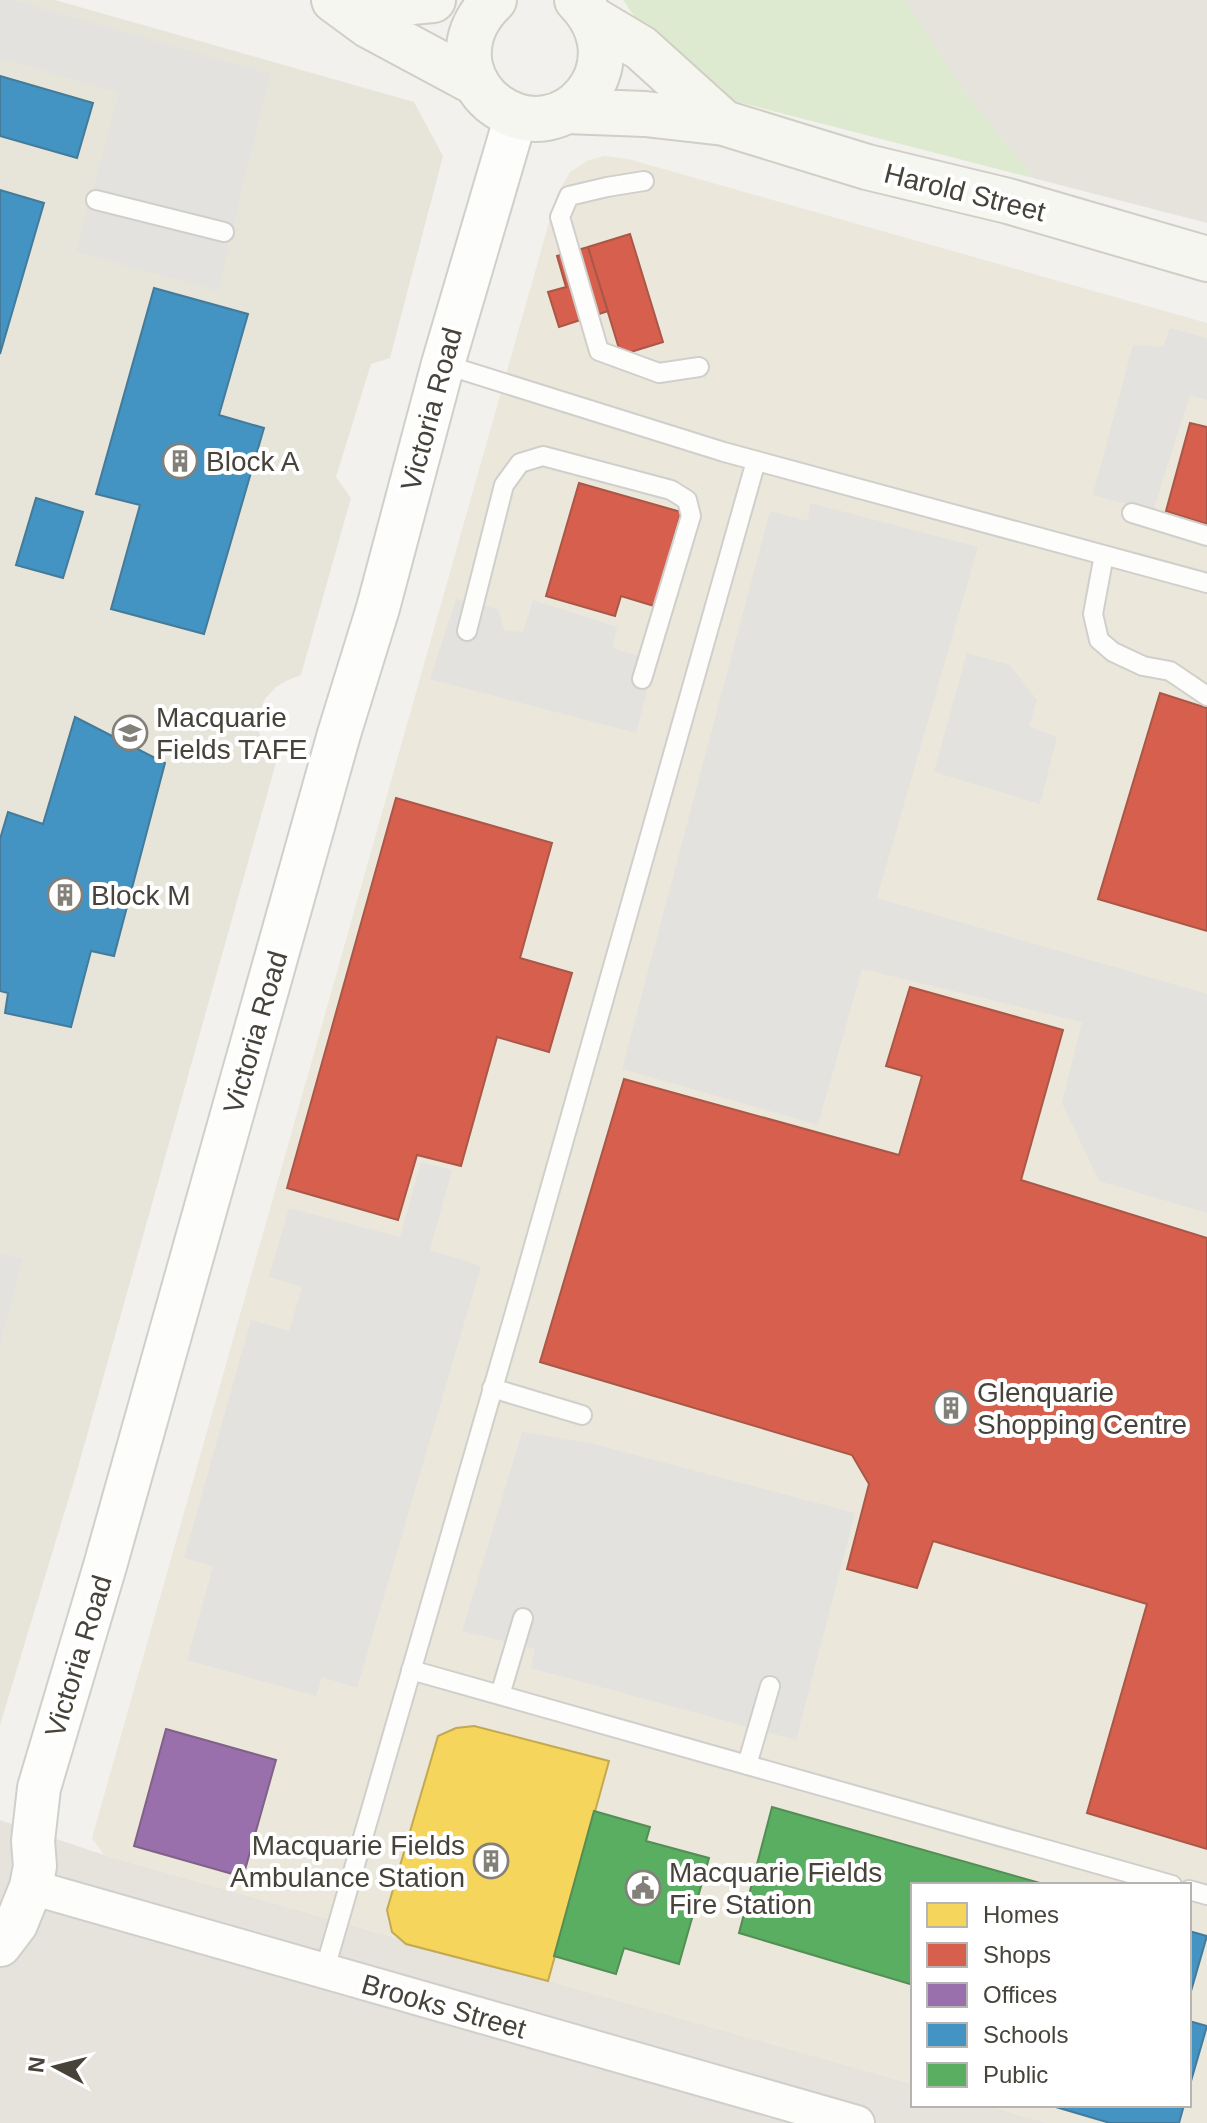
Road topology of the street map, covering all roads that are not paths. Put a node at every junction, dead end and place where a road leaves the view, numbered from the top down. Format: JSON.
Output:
{"nodes":[{"id":1,"x":334,"y":0,"type":"edge"},
{"id":2,"x":375,"y":0,"type":"edge"},
{"id":3,"x":433,"y":0,"type":"edge"},
{"id":4,"x":494,"y":0,"type":"edge"},
{"id":5,"x":586,"y":10,"type":"edge"},
{"id":6,"x":476,"y":83,"type":"junction"},
{"id":7,"x":566,"y":111,"type":"junction"},
{"id":8,"x":516,"y":116,"type":"junction"},
{"id":9,"x":724,"y":123,"type":"junction"},
{"id":10,"x":644,"y":181,"type":"dead end"},
{"id":11,"x":96,"y":200,"type":"dead end"},
{"id":12,"x":224,"y":232,"type":"dead end"},
{"id":13,"x":1207,"y":259,"type":"edge"},
{"id":14,"x":443,"y":364,"type":"junction"},
{"id":15,"x":699,"y":367,"type":"dead end"},
{"id":16,"x":756,"y":461,"type":"junction"},
{"id":17,"x":1132,"y":513,"type":"dead end"},
{"id":18,"x":1207,"y":536,"type":"edge"},
{"id":19,"x":1104,"y":555,"type":"junction"},
{"id":20,"x":1207,"y":583,"type":"edge"},
{"id":21,"x":467,"y":631,"type":"dead end"},
{"id":22,"x":642,"y":679,"type":"dead end"},
{"id":23,"x":1207,"y":696,"type":"edge"},
{"id":24,"x":492,"y":1388,"type":"junction"},
{"id":25,"x":582,"y":1415,"type":"dead end"},
{"id":26,"x":523,"y":1618,"type":"dead end"},
{"id":27,"x":411,"y":1670,"type":"junction"},
{"id":28,"x":770,"y":1686,"type":"dead end"},
{"id":29,"x":500,"y":1695,"type":"junction"},
{"id":30,"x":747,"y":1765,"type":"junction"},
{"id":31,"x":1165,"y":1883,"type":"edge"},
{"id":32,"x":31,"y":1887,"type":"junction"},
{"id":33,"x":0,"y":1945,"type":"edge"},
{"id":34,"x":324,"y":1972,"type":"junction"},
{"id":35,"x":857,"y":2123,"type":"edge"}],
"edges":[{"from":1,"to":6,"type":"main road"},
{"from":2,"to":3,"type":"main road"},
{"from":4,"to":6,"type":"main road"},
{"from":5,"to":7,"type":"main road"},
{"from":5,"to":9,"type":"main road","name":"Harold Street"},
{"from":6,"to":8,"type":"main road"},
{"from":7,"to":8,"type":"main road","name":"Harold Street"},
{"from":7,"to":9,"type":"main road","name":"Harold Street"},
{"from":8,"to":14,"type":"street","name":"Victoria Road"},
{"from":9,"to":13,"type":"main road","name":"Harold Street"},
{"from":10,"to":15,"type":"lane"},
{"from":11,"to":12,"type":"lane"},
{"from":14,"to":16,"type":"lane"},
{"from":14,"to":32,"type":"street","name":"Victoria Road"},
{"from":16,"to":19,"type":"lane"},
{"from":16,"to":24,"type":"lane"},
{"from":17,"to":18,"type":"lane"},
{"from":19,"to":20,"type":"lane"},
{"from":19,"to":23,"type":"lane"},
{"from":21,"to":22,"type":"lane"},
{"from":24,"to":25,"type":"lane"},
{"from":24,"to":27,"type":"lane"},
{"from":26,"to":29,"type":"lane"},
{"from":27,"to":29,"type":"lane"},
{"from":27,"to":34,"type":"lane"},
{"from":28,"to":30,"type":"lane"},
{"from":29,"to":30,"type":"lane"},
{"from":30,"to":31,"type":"lane"},
{"from":32,"to":33,"type":"street","name":"Victoria Road"},
{"from":32,"to":34,"type":"street","name":"Brooks Street"},
{"from":34,"to":35,"type":"street","name":"Brooks Street"}]}
